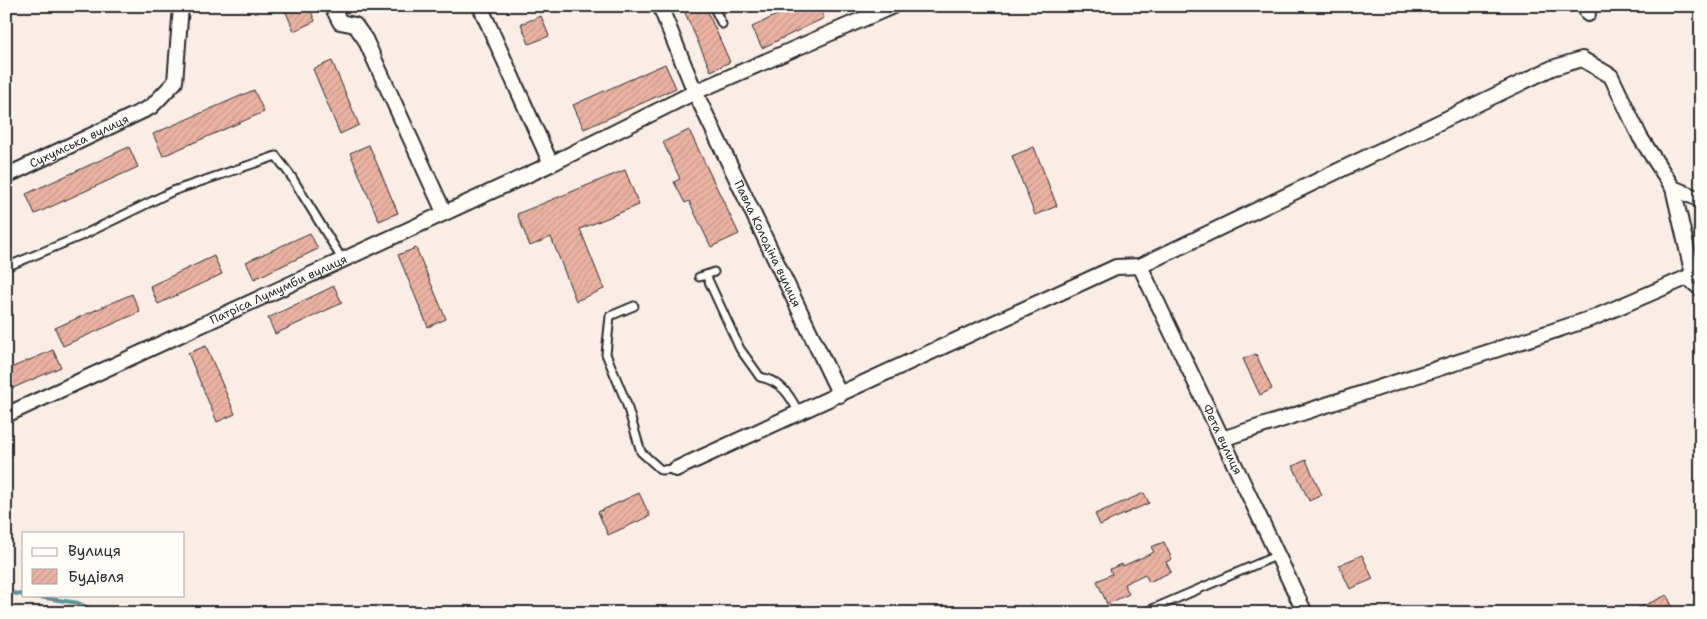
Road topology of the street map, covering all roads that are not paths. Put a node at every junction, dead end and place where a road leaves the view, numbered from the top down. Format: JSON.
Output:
{"nodes":[{"id":1,"x":181,"y":6,"type":"edge"},
{"id":2,"x":332,"y":6,"type":"edge"},
{"id":3,"x":480,"y":6,"type":"edge"},
{"id":4,"x":660,"y":6,"type":"edge"},
{"id":5,"x":713,"y":6,"type":"edge"},
{"id":6,"x":893,"y":6,"type":"edge"},
{"id":7,"x":722,"y":24,"type":"dead end"},
{"id":8,"x":695,"y":92,"type":"junction"},
{"id":9,"x":552,"y":164,"type":"junction"},
{"id":10,"x":6,"y":176,"type":"edge"},
{"id":11,"x":1673,"y":188,"type":"junction"},
{"id":12,"x":1701,"y":200,"type":"edge"},
{"id":13,"x":444,"y":212,"type":"junction"},
{"id":14,"x":342,"y":259,"type":"junction"},
{"id":15,"x":1140,"y":266,"type":"junction"},
{"id":16,"x":6,"y":267,"type":"edge"},
{"id":17,"x":714,"y":272,"type":"dead end"},
{"id":18,"x":1684,"y":278,"type":"junction"},
{"id":19,"x":1701,"y":294,"type":"edge"},
{"id":20,"x":634,"y":306,"type":"dead end"},
{"id":21,"x":840,"y":395,"type":"junction"},
{"id":22,"x":799,"y":414,"type":"junction"},
{"id":23,"x":6,"y":415,"type":"edge"},
{"id":24,"x":1222,"y":439,"type":"junction"},
{"id":25,"x":676,"y":469,"type":"joint"},
{"id":26,"x":1278,"y":555,"type":"junction"},
{"id":27,"x":1143,"y":613,"type":"edge"},
{"id":28,"x":1305,"y":613,"type":"edge"}],
"edges":[{"from":1,"to":10,"type":"street","name":"Сухумська вулиця"},
{"from":2,"to":13,"type":"street"},
{"from":3,"to":9,"type":"street"},
{"from":4,"to":8,"type":"street","name":"Павла Колодіна вулиця"},
{"from":5,"to":7,"type":"lane"},
{"from":6,"to":8,"type":"street"},
{"from":8,"to":9,"type":"street","name":"Патріса Лумумби вулиця"},
{"from":8,"to":21,"type":"street","name":"Павла Колодіна вулиця"},
{"from":9,"to":13,"type":"street","name":"Патріса Лумумби вулиця"},
{"from":11,"to":12,"type":"street"},
{"from":11,"to":15,"type":"street"},
{"from":11,"to":18,"type":"street"},
{"from":13,"to":14,"type":"street","name":"Патріса Лумумби вулиця"},
{"from":14,"to":16,"type":"lane"},
{"from":14,"to":23,"type":"street","name":"Патріса Лумумби вулиця"},
{"from":15,"to":21,"type":"street"},
{"from":15,"to":24,"type":"street","name":"Фета вулиця"},
{"from":17,"to":22,"type":"lane"},
{"from":18,"to":19,"type":"lane"},
{"from":18,"to":24,"type":"street"},
{"from":20,"to":25,"type":"lane"},
{"from":21,"to":22,"type":"street"},
{"from":22,"to":25,"type":"street"},
{"from":24,"to":26,"type":"street","name":"Фета вулиця"},
{"from":26,"to":27,"type":"lane"},
{"from":26,"to":28,"type":"street","name":"Фета вулиця"}]}
